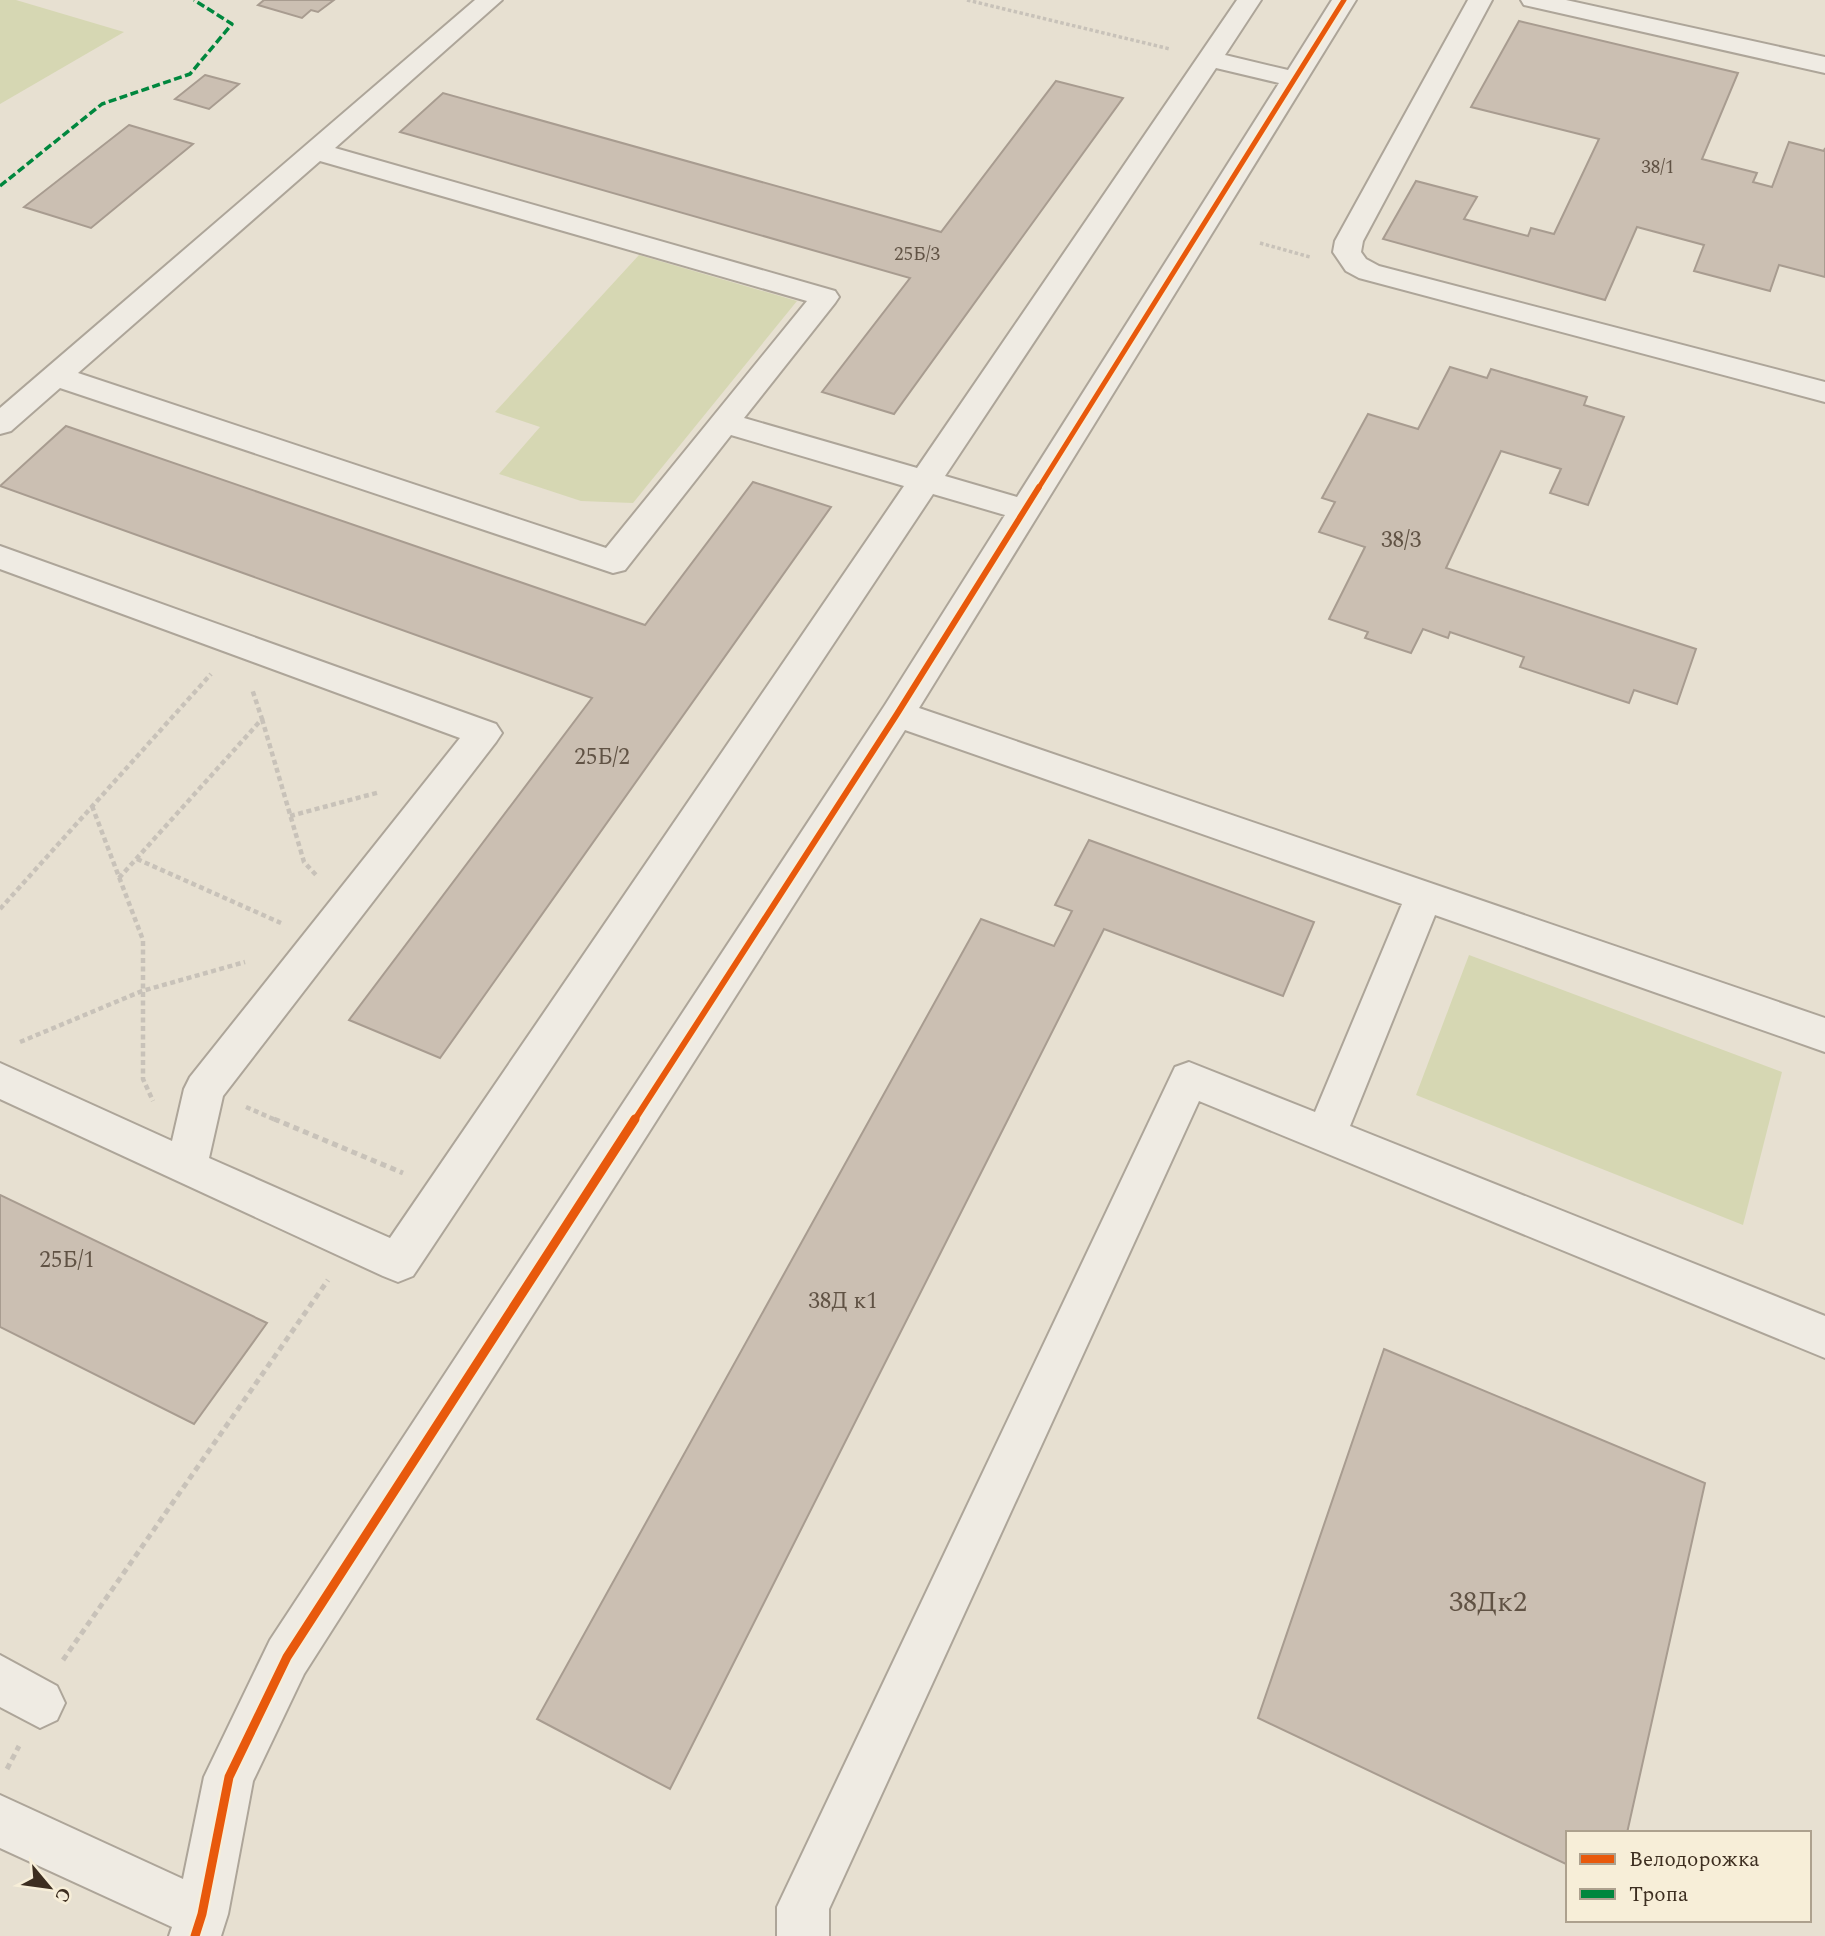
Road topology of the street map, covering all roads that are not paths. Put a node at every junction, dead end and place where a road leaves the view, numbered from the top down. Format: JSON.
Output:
{"nodes":[{"id":1,"x":490,"y":0,"type":"edge"},
{"id":2,"x":1249,"y":0,"type":"edge"},
{"id":3,"x":1344,"y":0,"type":"edge"},
{"id":4,"x":1480,"y":0,"type":"edge"},
{"id":5,"x":1533,"y":0,"type":"edge"},
{"id":6,"x":1210,"y":58,"type":"junction"},
{"id":7,"x":1825,"y":65,"type":"edge"},
{"id":8,"x":1294,"y":79,"type":"junction"},
{"id":9,"x":315,"y":151,"type":"junction"},
{"id":10,"x":56,"y":376,"type":"junction"},
{"id":11,"x":1825,"y":393,"type":"edge"},
{"id":12,"x":725,"y":422,"type":"junction"},
{"id":13,"x":0,"y":424,"type":"edge"},
{"id":14,"x":926,"y":481,"type":"junction"},
{"id":15,"x":1024,"y":510,"type":"junction"},
{"id":16,"x":0,"y":557,"type":"edge"},
{"id":17,"x":897,"y":714,"type":"junction"},
{"id":18,"x":1424,"y":896,"type":"junction"},
{"id":19,"x":1825,"y":1035,"type":"edge"},
{"id":20,"x":6,"y":1063,"type":"edge"},
{"id":21,"x":1326,"y":1135,"type":"junction"},
{"id":22,"x":186,"y":1167,"type":"junction"},
{"id":23,"x":1825,"y":1337,"type":"edge"},
{"id":24,"x":0,"y":1679,"type":"edge"},
{"id":25,"x":40,"y":1703,"type":"road end"},
{"id":26,"x":0,"y":1820,"type":"edge"},
{"id":27,"x":198,"y":1925,"type":"edge"},
{"id":28,"x":803,"y":1936,"type":"edge"}],
"edges":[{"from":1,"to":9,"type":"street"},
{"from":2,"to":6,"type":"street"},
{"from":3,"to":8,"type":"street"},
{"from":4,"to":11,"type":"street"},
{"from":5,"to":7,"type":"street"},
{"from":6,"to":8,"type":"street"},
{"from":6,"to":14,"type":"street"},
{"from":8,"to":15,"type":"street"},
{"from":9,"to":10,"type":"street"},
{"from":9,"to":12,"type":"street"},
{"from":10,"to":12,"type":"street"},
{"from":10,"to":13,"type":"street"},
{"from":12,"to":14,"type":"street"},
{"from":14,"to":15,"type":"street"},
{"from":14,"to":22,"type":"street"},
{"from":15,"to":17,"type":"street"},
{"from":16,"to":22,"type":"street"},
{"from":17,"to":18,"type":"street"},
{"from":17,"to":27,"type":"street"},
{"from":18,"to":19,"type":"street"},
{"from":18,"to":21,"type":"street"},
{"from":20,"to":22,"type":"street"},
{"from":21,"to":23,"type":"street"},
{"from":21,"to":28,"type":"street"},
{"from":24,"to":25,"type":"street"},
{"from":26,"to":27,"type":"street"}]}
